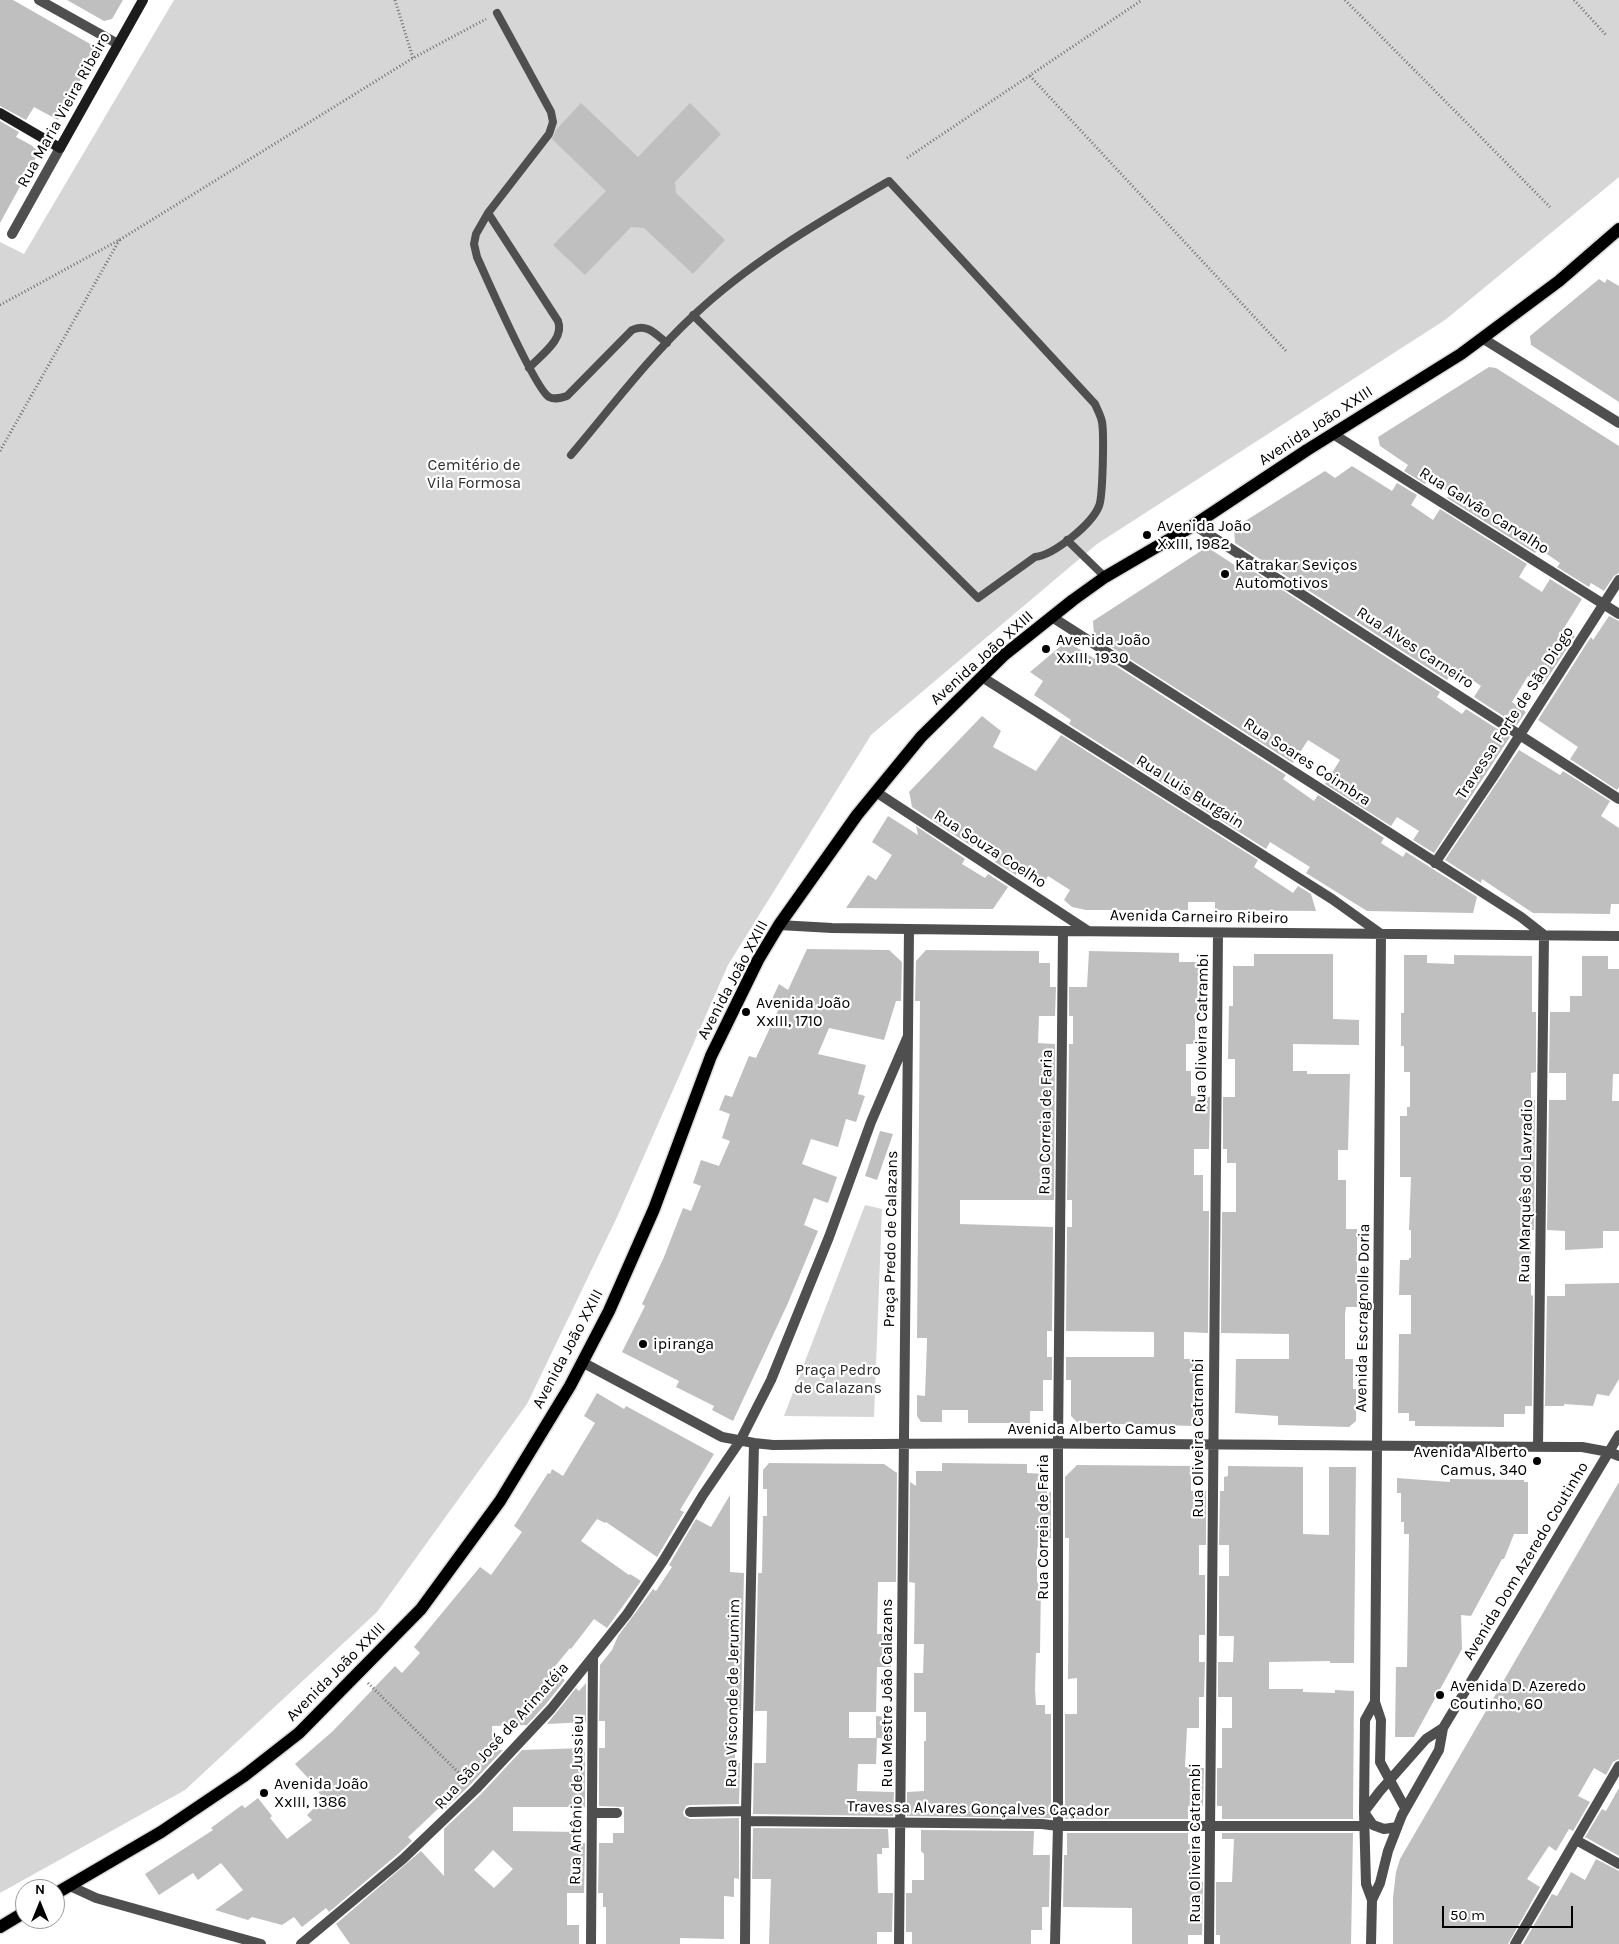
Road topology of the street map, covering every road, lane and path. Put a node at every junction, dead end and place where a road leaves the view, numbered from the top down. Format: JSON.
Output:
{"nodes":[{"id":1,"x":39,"y":0,"type":"edge"},
{"id":2,"x":143,"y":0,"type":"edge"},
{"id":3,"x":395,"y":0,"type":"edge"},
{"id":4,"x":1142,"y":0,"type":"edge"},
{"id":5,"x":1345,"y":0,"type":"edge"},
{"id":6,"x":1574,"y":0,"type":"edge"},
{"id":7,"x":497,"y":13,"type":"joint"},
{"id":8,"x":1606,"y":35,"type":"dead end"},
{"id":9,"x":118,"y":44,"type":"junction"},
{"id":10,"x":413,"y":58,"type":"junction"},
{"id":11,"x":1030,"y":76,"type":"junction"},
{"id":12,"x":0,"y":113,"type":"edge"},
{"id":13,"x":60,"y":148,"type":"junction"},
{"id":14,"x":907,"y":158,"type":"dead end"},
{"id":15,"x":1550,"y":208,"type":"dead end"},
{"id":16,"x":488,"y":213,"type":"junction"},
{"id":17,"x":1619,"y":230,"type":"edge"},
{"id":18,"x":12,"y":234,"type":"dead end"},
{"id":19,"x":120,"y":239,"type":"junction"},
{"id":20,"x":0,"y":305,"type":"edge"},
{"id":21,"x":693,"y":315,"type":"junction"},
{"id":22,"x":1482,"y":338,"type":"junction"},
{"id":23,"x":666,"y":343,"type":"junction"},
{"id":24,"x":1286,"y":352,"type":"dead end"},
{"id":25,"x":529,"y":368,"type":"junction"},
{"id":26,"x":1619,"y":423,"type":"edge"},
{"id":27,"x":1333,"y":434,"type":"junction"},
{"id":28,"x":0,"y":451,"type":"edge"},
{"id":29,"x":570,"y":455,"type":"dead end"},
{"id":30,"x":1194,"y":524,"type":"junction"},
{"id":31,"x":1067,"y":540,"type":"junction"},
{"id":32,"x":1105,"y":577,"type":"junction"},
{"id":33,"x":1619,"y":580,"type":"edge"},
{"id":34,"x":1603,"y":603,"type":"junction"},
{"id":35,"x":1619,"y":614,"type":"edge"},
{"id":36,"x":1052,"y":617,"type":"junction"},
{"id":37,"x":982,"y":676,"type":"junction"},
{"id":38,"x":1519,"y":734,"type":"junction"},
{"id":39,"x":876,"y":792,"type":"junction"},
{"id":40,"x":1619,"y":799,"type":"edge"},
{"id":41,"x":1436,"y":863,"type":"junction"},
{"id":42,"x":779,"y":925,"type":"junction"},
{"id":43,"x":909,"y":929,"type":"junction"},
{"id":44,"x":1063,"y":931,"type":"junction"},
{"id":45,"x":1089,"y":931,"type":"junction"},
{"id":46,"x":1218,"y":933,"type":"junction"},
{"id":47,"x":1381,"y":934,"type":"junction"},
{"id":48,"x":1544,"y":935,"type":"junction"},
{"id":49,"x":1619,"y":936,"type":"edge"},
{"id":50,"x":908,"y":1036,"type":"junction"},
{"id":51,"x":582,"y":1362,"type":"junction"},
{"id":52,"x":1619,"y":1435,"type":"edge"},
{"id":53,"x":740,"y":1441,"type":"junction"},
{"id":54,"x":754,"y":1443,"type":"junction"},
{"id":55,"x":904,"y":1443,"type":"junction"},
{"id":56,"x":1058,"y":1443,"type":"junction"},
{"id":57,"x":1213,"y":1445,"type":"junction"},
{"id":58,"x":1376,"y":1446,"type":"junction"},
{"id":59,"x":1538,"y":1447,"type":"junction"},
{"id":60,"x":1614,"y":1454,"type":"edge"},
{"id":61,"x":593,"y":1657,"type":"junction"},
{"id":62,"x":359,"y":1674,"type":"junction"},
{"id":63,"x":1375,"y":1702,"type":"junction"},
{"id":64,"x":1443,"y":1728,"type":"junction"},
{"id":65,"x":1619,"y":1766,"type":"edge"},
{"id":66,"x":1390,"y":1779,"type":"junction"},
{"id":67,"x":466,"y":1780,"type":"dead end"},
{"id":68,"x":1406,"y":1808,"type":"junction"},
{"id":69,"x":690,"y":1812,"type":"dead end"},
{"id":70,"x":1364,"y":1812,"type":"junction"},
{"id":71,"x":592,"y":1813,"type":"junction"},
{"id":72,"x":617,"y":1813,"type":"dead end"},
{"id":73,"x":746,"y":1816,"type":"junction"},
{"id":74,"x":901,"y":1823,"type":"junction"},
{"id":75,"x":1210,"y":1825,"type":"junction"},
{"id":76,"x":1058,"y":1826,"type":"junction"},
{"id":77,"x":1364,"y":1826,"type":"junction"},
{"id":78,"x":1397,"y":1827,"type":"junction"},
{"id":79,"x":1576,"y":1840,"type":"junction"},
{"id":80,"x":1619,"y":1864,"type":"edge"},
{"id":81,"x":70,"y":1886,"type":"junction"},
{"id":82,"x":65,"y":1889,"type":"edge"},
{"id":83,"x":1372,"y":1900,"type":"junction"},
{"id":84,"x":15,"y":1918,"type":"edge"},
{"id":85,"x":0,"y":1928,"type":"edge"},
{"id":86,"x":261,"y":1944,"type":"edge"},
{"id":87,"x":301,"y":1944,"type":"edge"},
{"id":88,"x":591,"y":1944,"type":"edge"},
{"id":89,"x":745,"y":1944,"type":"edge"},
{"id":90,"x":900,"y":1944,"type":"edge"},
{"id":91,"x":1055,"y":1944,"type":"edge"},
{"id":92,"x":1209,"y":1944,"type":"edge"},
{"id":93,"x":1371,"y":1944,"type":"edge"},
{"id":94,"x":1515,"y":1944,"type":"edge"}],
"edges":[{"from":1,"to":9,"type":"street"},
{"from":2,"to":9,"type":"street","name":"Rua Maria Vieira Ribeiro"},
{"from":3,"to":10,"type":"path"},
{"from":4,"to":11,"type":"path"},
{"from":5,"to":15,"type":"path"},
{"from":6,"to":8,"type":"path"},
{"from":7,"to":10,"type":"path"},
{"from":7,"to":16,"type":"lane"},
{"from":9,"to":13,"type":"street","name":"Rua Maria Vieira Ribeiro"},
{"from":10,"to":19,"type":"path"},
{"from":11,"to":14,"type":"path"},
{"from":11,"to":24,"type":"path"},
{"from":12,"to":13,"type":"street"},
{"from":13,"to":18,"type":"street","name":"Rua Maria Vieira Ribeiro"},
{"from":16,"to":25,"type":"lane"},
{"from":16,"to":25,"type":"lane"},
{"from":17,"to":22,"type":"main road","name":"Avenida João XXIII"},
{"from":19,"to":20,"type":"path"},
{"from":19,"to":28,"type":"path"},
{"from":21,"to":23,"type":"lane"},
{"from":21,"to":31,"type":"lane"},
{"from":21,"to":31,"type":"lane"},
{"from":22,"to":26,"type":"street"},
{"from":22,"to":27,"type":"main road","name":"Avenida João XXIII"},
{"from":23,"to":25,"type":"lane"},
{"from":23,"to":29,"type":"lane"},
{"from":27,"to":30,"type":"main road","name":"Avenida João XXIII"},
{"from":27,"to":34,"type":"street","name":"Rua Galvão Carvalho"},
{"from":30,"to":32,"type":"main road","name":"Avenida João XXIII"},
{"from":30,"to":38,"type":"street","name":"Rua Alves Carneiro"},
{"from":31,"to":32,"type":"lane"},
{"from":32,"to":36,"type":"main road","name":"Avenida João XXIII"},
{"from":33,"to":34,"type":"street","name":"Travessa Forte de São Diogo"},
{"from":34,"to":35,"type":"street","name":"Rua Galvão Carvalho"},
{"from":34,"to":38,"type":"street","name":"Travessa Forte de São Diogo"},
{"from":36,"to":37,"type":"main road","name":"Avenida João XXIII"},
{"from":36,"to":41,"type":"street","name":"Rua Soares Coimbra"},
{"from":37,"to":39,"type":"main road","name":"Avenida João XXIII"},
{"from":37,"to":47,"type":"street","name":"Rua Luis Burgain"},
{"from":38,"to":40,"type":"street","name":"Rua Alves Carneiro"},
{"from":38,"to":41,"type":"street","name":"Travessa Forte de São Diogo"},
{"from":39,"to":42,"type":"main road","name":"Avenida João XXIII"},
{"from":39,"to":45,"type":"street","name":"Rua Souza Coelho"},
{"from":41,"to":48,"type":"street","name":"Rua Soares Coimbra"},
{"from":42,"to":43,"type":"street","name":"Avenida Carneiro Ribeiro"},
{"from":42,"to":51,"type":"main road","name":"Avenida João XXIII"},
{"from":43,"to":44,"type":"street","name":"Avenida Carneiro Ribeiro"},
{"from":43,"to":50,"type":"street"},
{"from":44,"to":45,"type":"street","name":"Avenida Carneiro Ribeiro"},
{"from":44,"to":56,"type":"street","name":"Rua Correia de Faria"},
{"from":45,"to":46,"type":"street","name":"Avenida Carneiro Ribeiro"},
{"from":46,"to":47,"type":"street","name":"Avenida Carneiro Ribeiro"},
{"from":46,"to":57,"type":"street","name":"Rua Oliveira Catrambi"},
{"from":47,"to":48,"type":"street","name":"Avenida Carneiro Ribeiro"},
{"from":47,"to":58,"type":"street","name":"Avenida Escragnolle Doria"},
{"from":48,"to":49,"type":"street","name":"Avenida Carneiro Ribeiro"},
{"from":48,"to":59,"type":"street","name":"Rua Marquês do Lavradio"},
{"from":50,"to":53,"type":"street"},
{"from":50,"to":55,"type":"street","name":"Praça Predo de Calazans"},
{"from":51,"to":53,"type":"street","name":"Avenida Alberto Camus"},
{"from":51,"to":62,"type":"main road","name":"Avenida João XXIII"},
{"from":52,"to":60,"type":"street","name":"Avenida Dom Azeredo Coutinho"},
{"from":53,"to":54,"type":"street","name":"Avenida Alberto Camus"},
{"from":53,"to":61,"type":"street","name":"Rua São José de Arimatéia"},
{"from":54,"to":55,"type":"street","name":"Avenida Alberto Camus"},
{"from":54,"to":73,"type":"street","name":"Rua Visconde de Jerumim"},
{"from":55,"to":56,"type":"street","name":"Avenida Alberto Camus"},
{"from":55,"to":74,"type":"street","name":"Rua Mestre João Calazans"},
{"from":56,"to":57,"type":"street","name":"Avenida Alberto Camus"},
{"from":56,"to":76,"type":"street","name":"Rua Correia de Faria"},
{"from":57,"to":58,"type":"street","name":"Avenida Alberto Camus"},
{"from":57,"to":75,"type":"street","name":"Rua Oliveira Catrambi"},
{"from":58,"to":59,"type":"street","name":"Avenida Alberto Camus"},
{"from":58,"to":63,"type":"street","name":"Avenida Escragnolle Doria"},
{"from":59,"to":60,"type":"street","name":"Avenida Alberto Camus"},
{"from":60,"to":64,"type":"street","name":"Avenida Dom Azeredo Coutinho"},
{"from":61,"to":71,"type":"street","name":"Rua Antônio de Jussieu"},
{"from":61,"to":87,"type":"street","name":"Rua São José de Arimatéia"},
{"from":62,"to":67,"type":"path"},
{"from":62,"to":81,"type":"main road","name":"Avenida João XXIII"},
{"from":63,"to":66,"type":"street","name":"Avenida Escragnolle Doria"},
{"from":63,"to":70,"type":"street","name":"Avenida Escragnolle Doria"},
{"from":64,"to":66,"type":"street","name":"Avenida Dom Azeredo Coutinho"},
{"from":64,"to":68,"type":"street","name":"Avenida Dom Azeredo Coutinho"},
{"from":65,"to":79,"type":"street"},
{"from":66,"to":68,"type":"street","name":"Avenida Escragnolle Doria"},
{"from":66,"to":70,"type":"street"},
{"from":68,"to":78,"type":"street","name":"Avenida Escragnolle Doria"},
{"from":69,"to":73,"type":"street","name":"Travessa Alvares Gonçalves Caçador"},
{"from":70,"to":77,"type":"street","name":"Avenida Escragnolle Doria"},
{"from":70,"to":78,"type":"street"},
{"from":71,"to":72,"type":"street"},
{"from":71,"to":88,"type":"street","name":"Rua Antônio de Jussieu"},
{"from":73,"to":74,"type":"street","name":"Travessa Alvares Gonçalves Caçador"},
{"from":73,"to":89,"type":"street","name":"Rua Visconde de Jerumim"},
{"from":74,"to":76,"type":"street","name":"Travessa Alvares Gonçalves Caçador"},
{"from":74,"to":90,"type":"street","name":"Rua Mestre João Calazans"},
{"from":75,"to":76,"type":"street","name":"Travessa Alvares Gonçalves Caçador"},
{"from":75,"to":77,"type":"street","name":"Travessa Alvares Gonçalves Caçador"},
{"from":75,"to":92,"type":"street","name":"Rua Oliveira Catrambi"},
{"from":76,"to":91,"type":"street","name":"Rua Correia de Faria"},
{"from":77,"to":83,"type":"street","name":"Avenida Escragnolle Doria"},
{"from":78,"to":83,"type":"street","name":"Avenida Escragnolle Doria"},
{"from":79,"to":80,"type":"street"},
{"from":79,"to":94,"type":"street"},
{"from":81,"to":82,"type":"main road","name":"Avenida João XXIII"},
{"from":81,"to":86,"type":"street"},
{"from":83,"to":93,"type":"street","name":"Avenida Escragnolle Doria"},
{"from":84,"to":85,"type":"main road"}]}
